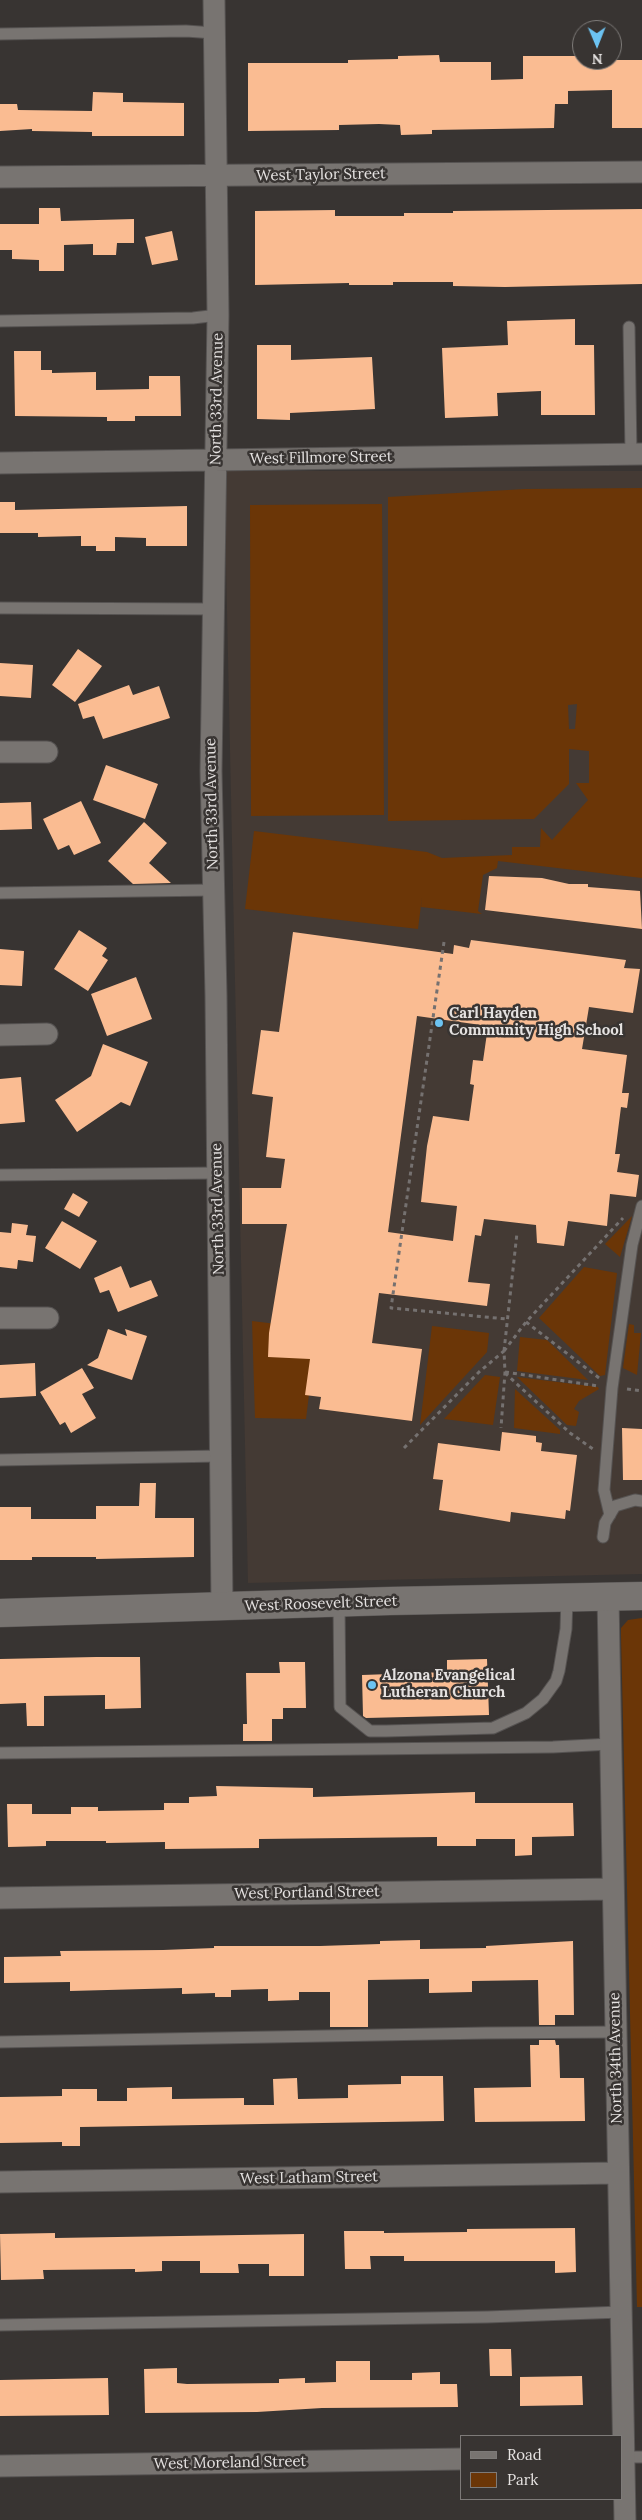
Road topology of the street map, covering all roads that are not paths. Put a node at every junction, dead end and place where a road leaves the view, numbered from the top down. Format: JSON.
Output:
{"nodes":[{"id":1,"x":214,"y":0,"type":"edge"},
{"id":2,"x":214,"y":33,"type":"junction"},
{"id":3,"x":0,"y":34,"type":"edge"},
{"id":4,"x":642,"y":172,"type":"edge"},
{"id":5,"x":215,"y":176,"type":"junction"},
{"id":6,"x":0,"y":177,"type":"edge"},
{"id":7,"x":218,"y":314,"type":"junction"},
{"id":8,"x":0,"y":321,"type":"edge"},
{"id":9,"x":629,"y":327,"type":"dead end"},
{"id":10,"x":636,"y":454,"type":"edge"},
{"id":11,"x":215,"y":460,"type":"junction"},
{"id":12,"x":0,"y":463,"type":"edge"},
{"id":13,"x":0,"y":608,"type":"edge"},
{"id":14,"x":213,"y":608,"type":"junction"},
{"id":15,"x":0,"y":752,"type":"edge"},
{"id":16,"x":47,"y":752,"type":"dead end"},
{"id":17,"x":214,"y":890,"type":"junction"},
{"id":18,"x":0,"y":892,"type":"edge"},
{"id":19,"x":47,"y":1034,"type":"dead end"},
{"id":20,"x":0,"y":1035,"type":"edge"},
{"id":21,"x":218,"y":1173,"type":"junction"},
{"id":22,"x":0,"y":1175,"type":"edge"},
{"id":23,"x":642,"y":1206,"type":"edge"},
{"id":24,"x":0,"y":1318,"type":"edge"},
{"id":25,"x":48,"y":1318,"type":"dead end"},
{"id":26,"x":220,"y":1456,"type":"junction"},
{"id":27,"x":0,"y":1460,"type":"edge"},
{"id":28,"x":642,"y":1501,"type":"edge"},
{"id":29,"x":610,"y":1515,"type":"junction"},
{"id":30,"x":603,"y":1537,"type":"dead end"},
{"id":31,"x":608,"y":1596,"type":"junction"},
{"id":32,"x":642,"y":1596,"type":"edge"},
{"id":33,"x":567,"y":1597,"type":"junction"},
{"id":34,"x":339,"y":1603,"type":"junction"},
{"id":35,"x":222,"y":1607,"type":"junction"},
{"id":36,"x":0,"y":1613,"type":"edge"},
{"id":37,"x":611,"y":1744,"type":"junction"},
{"id":38,"x":0,"y":1753,"type":"edge"},
{"id":39,"x":613,"y":1889,"type":"junction"},
{"id":40,"x":0,"y":1898,"type":"edge"},
{"id":41,"x":616,"y":2032,"type":"junction"},
{"id":42,"x":0,"y":2042,"type":"edge"},
{"id":43,"x":618,"y":2173,"type":"junction"},
{"id":44,"x":0,"y":2182,"type":"edge"},
{"id":45,"x":621,"y":2312,"type":"junction"},
{"id":46,"x":0,"y":2325,"type":"edge"},
{"id":47,"x":629,"y":2457,"type":"edge"},
{"id":48,"x":460,"y":2459,"type":"edge"},
{"id":49,"x":0,"y":2466,"type":"edge"},
{"id":50,"x":626,"y":2520,"type":"edge"}],
"edges":[{"from":1,"to":2,"type":"street","name":"North 33rd Avenue"},
{"from":2,"to":3,"type":"lane"},
{"from":2,"to":5,"type":"street","name":"North 33rd Avenue"},
{"from":4,"to":5,"type":"street","name":"West Taylor Street"},
{"from":5,"to":6,"type":"street","name":"West Taylor Street"},
{"from":5,"to":7,"type":"street","name":"North 33rd Avenue"},
{"from":7,"to":8,"type":"lane"},
{"from":7,"to":11,"type":"street","name":"North 33rd Avenue"},
{"from":9,"to":10,"type":"lane"},
{"from":10,"to":11,"type":"street","name":"West Fillmore Street"},
{"from":11,"to":12,"type":"street","name":"West Fillmore Street"},
{"from":11,"to":14,"type":"street","name":"North 33rd Avenue"},
{"from":13,"to":14,"type":"lane"},
{"from":14,"to":17,"type":"street","name":"North 33rd Avenue"},
{"from":15,"to":16,"type":"street"},
{"from":17,"to":18,"type":"lane"},
{"from":17,"to":21,"type":"street","name":"North 33rd Avenue"},
{"from":19,"to":20,"type":"street"},
{"from":21,"to":22,"type":"lane"},
{"from":21,"to":26,"type":"street","name":"North 33rd Avenue"},
{"from":23,"to":29,"type":"lane"},
{"from":24,"to":25,"type":"street"},
{"from":26,"to":27,"type":"lane"},
{"from":26,"to":35,"type":"street","name":"North 33rd Avenue"},
{"from":28,"to":29,"type":"lane"},
{"from":29,"to":30,"type":"lane"},
{"from":31,"to":32,"type":"street","name":"West Roosevelt Street"},
{"from":31,"to":33,"type":"street","name":"West Roosevelt Street"},
{"from":31,"to":37,"type":"street","name":"North 34th Avenue"},
{"from":33,"to":34,"type":"street","name":"West Roosevelt Street"},
{"from":33,"to":34,"type":"lane"},
{"from":34,"to":35,"type":"street","name":"West Roosevelt Street"},
{"from":35,"to":36,"type":"street","name":"West Roosevelt Street"},
{"from":37,"to":38,"type":"lane"},
{"from":37,"to":39,"type":"street","name":"North 34th Avenue"},
{"from":39,"to":40,"type":"street","name":"West Portland Street"},
{"from":39,"to":41,"type":"street","name":"North 34th Avenue"},
{"from":41,"to":42,"type":"lane"},
{"from":41,"to":43,"type":"street","name":"North 34th Avenue"},
{"from":43,"to":44,"type":"street","name":"West Latham Street"},
{"from":43,"to":45,"type":"street","name":"North 34th Avenue"},
{"from":45,"to":46,"type":"lane"},
{"from":45,"to":47,"type":"street","name":"North 34th Avenue"},
{"from":47,"to":50,"type":"street","name":"North 34th Avenue"},
{"from":48,"to":49,"type":"street","name":"West Moreland Street"}]}
